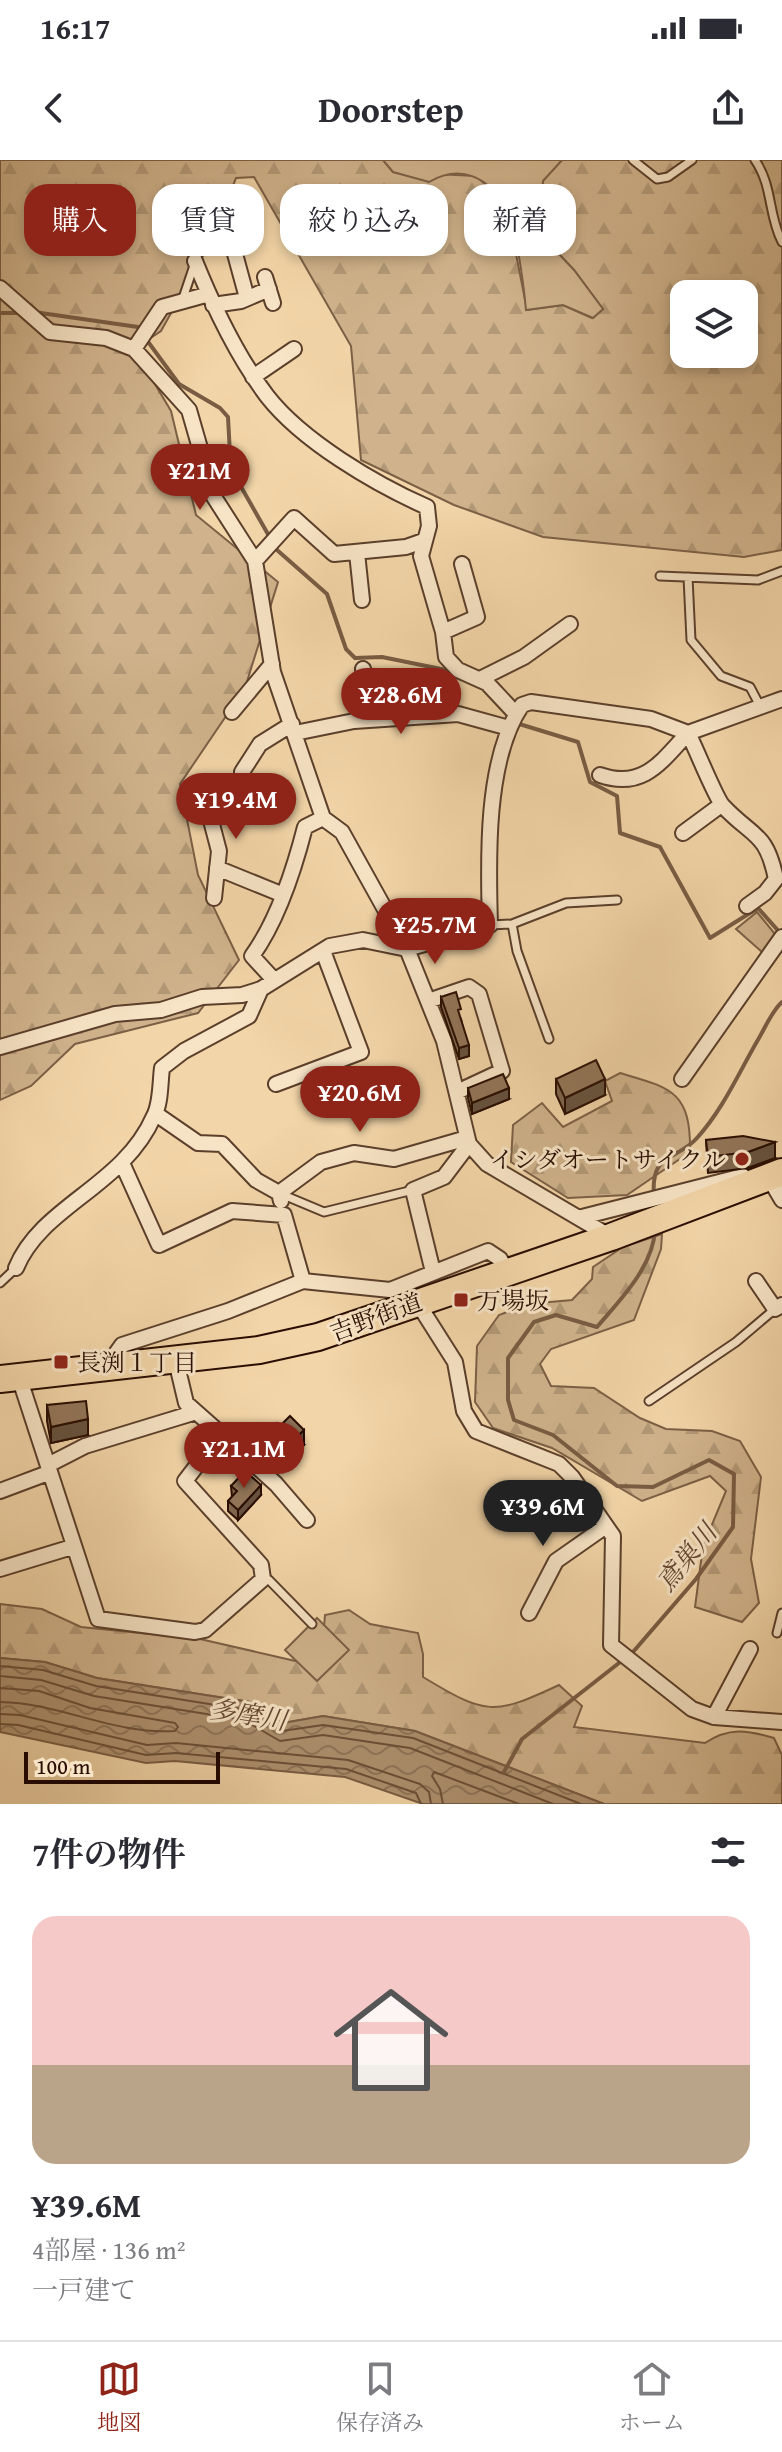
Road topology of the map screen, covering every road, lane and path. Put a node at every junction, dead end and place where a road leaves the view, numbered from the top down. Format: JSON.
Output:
{"nodes":[{"id":1,"x":633,"y":160,"type":"edge"},
{"id":2,"x":692,"y":160,"type":"edge"},
{"id":3,"x":755,"y":160,"type":"edge"},
{"id":4,"x":782,"y":242,"type":"edge"},
{"id":5,"x":197,"y":256,"type":"edge"},
{"id":6,"x":236,"y":256,"type":"edge"},
{"id":7,"x":195,"y":261,"type":"junction"},
{"id":8,"x":0,"y":288,"type":"edge"},
{"id":9,"x":269,"y":290,"type":"dead end"},
{"id":10,"x":247,"y":298,"type":"junction"},
{"id":11,"x":211,"y":300,"type":"junction"},
{"id":12,"x":182,"y":302,"type":"junction"},
{"id":13,"x":134,"y":349,"type":"junction"},
{"id":14,"x":294,"y":349,"type":"dead end"},
{"id":15,"x":253,"y":377,"type":"junction"},
{"id":16,"x":423,"y":541,"type":"junction"},
{"id":17,"x":357,"y":553,"type":"junction"},
{"id":18,"x":255,"y":561,"type":"junction"},
{"id":19,"x":462,"y":564,"type":"dead end"},
{"id":20,"x":782,"y":571,"type":"edge"},
{"id":21,"x":660,"y":576,"type":"dead end"},
{"id":22,"x":688,"y":577,"type":"junction"},
{"id":23,"x":362,"y":600,"type":"dead end"},
{"id":24,"x":570,"y":624,"type":"dead end"},
{"id":25,"x":443,"y":632,"type":"junction"},
{"id":26,"x":272,"y":664,"type":"junction"},
{"id":27,"x":363,"y":669,"type":"dead end"},
{"id":28,"x":480,"y":679,"type":"junction"},
{"id":29,"x":782,"y":699,"type":"edge"},
{"id":30,"x":761,"y":707,"type":"junction"},
{"id":31,"x":232,"y":712,"type":"dead end"},
{"id":32,"x":377,"y":719,"type":"junction"},
{"id":33,"x":511,"y":723,"type":"junction"},
{"id":34,"x":293,"y":729,"type":"junction"},
{"id":35,"x":688,"y":733,"type":"junction"},
{"id":36,"x":242,"y":772,"type":"dead end"},
{"id":37,"x":600,"y":775,"type":"dead end"},
{"id":38,"x":203,"y":790,"type":"dead end"},
{"id":39,"x":721,"y":805,"type":"junction"},
{"id":40,"x":323,"y":818,"type":"junction"},
{"id":41,"x":683,"y":833,"type":"dead end"},
{"id":42,"x":217,"y":868,"type":"junction"},
{"id":43,"x":281,"y":894,"type":"junction"},
{"id":44,"x":214,"y":898,"type":"dead end"},
{"id":45,"x":617,"y":900,"type":"dead end"},
{"id":46,"x":747,"y":906,"type":"dead end"},
{"id":47,"x":512,"y":924,"type":"junction"},
{"id":48,"x":490,"y":925,"type":"junction"},
{"id":49,"x":780,"y":938,"type":"edge"},
{"id":50,"x":407,"y":949,"type":"junction"},
{"id":51,"x":323,"y":951,"type":"junction"},
{"id":52,"x":274,"y":980,"type":"junction"},
{"id":53,"x":261,"y":989,"type":"junction"},
{"id":54,"x":428,"y":1001,"type":"junction"},
{"id":55,"x":549,"y":1039,"type":"dead end"},
{"id":56,"x":0,"y":1047,"type":"edge"},
{"id":57,"x":682,"y":1079,"type":"dead end"},
{"id":58,"x":276,"y":1084,"type":"dead end"},
{"id":59,"x":457,"y":1092,"type":"junction"},
{"id":60,"x":156,"y":1114,"type":"junction"},
{"id":61,"x":468,"y":1141,"type":"junction"},
{"id":62,"x":122,"y":1163,"type":"junction"},
{"id":63,"x":774,"y":1183,"type":"edge"},
{"id":64,"x":413,"y":1190,"type":"junction"},
{"id":65,"x":279,"y":1193,"type":"junction"},
{"id":66,"x":656,"y":1208,"type":"junction"},
{"id":67,"x":284,"y":1215,"type":"junction"},
{"id":68,"x":582,"y":1217,"type":"junction"},
{"id":69,"x":611,"y":1237,"type":"junction"},
{"id":70,"x":16,"y":1268,"type":"joint"},
{"id":71,"x":507,"y":1271,"type":"junction"},
{"id":72,"x":433,"y":1272,"type":"junction"},
{"id":73,"x":303,"y":1281,"type":"junction"},
{"id":74,"x":756,"y":1281,"type":"dead end"},
{"id":75,"x":0,"y":1283,"type":"edge"},
{"id":76,"x":417,"y":1302,"type":"junction"},
{"id":77,"x":778,"y":1307,"type":"edge"},
{"id":78,"x":176,"y":1361,"type":"junction"},
{"id":79,"x":105,"y":1368,"type":"junction"},
{"id":80,"x":10,"y":1378,"type":"edge"},
{"id":81,"x":649,"y":1401,"type":"dead end"},
{"id":82,"x":193,"y":1413,"type":"junction"},
{"id":83,"x":221,"y":1434,"type":"junction"},
{"id":84,"x":48,"y":1469,"type":"junction"},
{"id":85,"x":0,"y":1491,"type":"edge"},
{"id":86,"x":307,"y":1520,"type":"dead end"},
{"id":87,"x":606,"y":1526,"type":"junction"},
{"id":88,"x":72,"y":1547,"type":"junction"},
{"id":89,"x":0,"y":1569,"type":"edge"},
{"id":90,"x":263,"y":1579,"type":"junction"},
{"id":91,"x":529,"y":1613,"type":"dead end"},
{"id":92,"x":782,"y":1613,"type":"edge"},
{"id":93,"x":312,"y":1624,"type":"dead end"},
{"id":94,"x":777,"y":1633,"type":"dead end"},
{"id":95,"x":750,"y":1649,"type":"dead end"},
{"id":96,"x":714,"y":1717,"type":"junction"},
{"id":97,"x":782,"y":1722,"type":"edge"}],
"edges":[{"from":1,"to":2,"type":"lane"},
{"from":3,"to":4,"type":"lane"},
{"from":5,"to":7,"type":"lane"},
{"from":6,"to":10,"type":"street"},
{"from":7,"to":11,"type":"street"},
{"from":7,"to":12,"type":"lane"},
{"from":8,"to":13,"type":"street"},
{"from":9,"to":10,"type":"street"},
{"from":10,"to":11,"type":"street"},
{"from":11,"to":12,"type":"street"},
{"from":11,"to":15,"type":"street"},
{"from":12,"to":13,"type":"street"},
{"from":13,"to":18,"type":"street"},
{"from":14,"to":15,"type":"street"},
{"from":15,"to":16,"type":"street"},
{"from":16,"to":17,"type":"street"},
{"from":16,"to":25,"type":"street"},
{"from":17,"to":18,"type":"street"},
{"from":17,"to":23,"type":"street"},
{"from":18,"to":26,"type":"street"},
{"from":19,"to":25,"type":"street"},
{"from":20,"to":22,"type":"lane"},
{"from":21,"to":22,"type":"lane"},
{"from":22,"to":30,"type":"lane"},
{"from":24,"to":28,"type":"street"},
{"from":25,"to":28,"type":"street"},
{"from":26,"to":31,"type":"street"},
{"from":26,"to":34,"type":"street"},
{"from":27,"to":32,"type":"street"},
{"from":28,"to":33,"type":"street"},
{"from":29,"to":30,"type":"street"},
{"from":30,"to":35,"type":"street"},
{"from":32,"to":33,"type":"street"},
{"from":32,"to":34,"type":"street"},
{"from":33,"to":35,"type":"street"},
{"from":33,"to":48,"type":"street"},
{"from":34,"to":36,"type":"street"},
{"from":34,"to":40,"type":"street"},
{"from":35,"to":37,"type":"street"},
{"from":35,"to":39,"type":"street"},
{"from":38,"to":42,"type":"street"},
{"from":39,"to":41,"type":"street"},
{"from":39,"to":46,"type":"street"},
{"from":40,"to":43,"type":"street"},
{"from":40,"to":50,"type":"street"},
{"from":42,"to":43,"type":"street"},
{"from":42,"to":44,"type":"street"},
{"from":43,"to":52,"type":"street"},
{"from":45,"to":47,"type":"lane"},
{"from":47,"to":48,"type":"lane"},
{"from":47,"to":55,"type":"lane"},
{"from":48,"to":50,"type":"street"},
{"from":49,"to":57,"type":"street"},
{"from":50,"to":51,"type":"street"},
{"from":50,"to":54,"type":"street"},
{"from":51,"to":52,"type":"street"},
{"from":51,"to":58,"type":"street"},
{"from":52,"to":53,"type":"street"},
{"from":53,"to":56,"type":"street"},
{"from":53,"to":60,"type":"street"},
{"from":54,"to":59,"type":"street"},
{"from":54,"to":59,"type":"street"},
{"from":59,"to":61,"type":"street"},
{"from":60,"to":62,"type":"street"},
{"from":60,"to":65,"type":"street"},
{"from":61,"to":64,"type":"street"},
{"from":61,"to":65,"type":"street"},
{"from":61,"to":68,"type":"street"},
{"from":62,"to":67,"type":"street"},
{"from":62,"to":70,"type":"street"},
{"from":63,"to":66,"type":"highway","name":"吉野街道"},
{"from":64,"to":65,"type":"lane"},
{"from":64,"to":72,"type":"street"},
{"from":65,"to":67,"type":"street"},
{"from":66,"to":68,"type":"street"},
{"from":66,"to":69,"type":"highway","name":"吉野街道"},
{"from":67,"to":73,"type":"street"},
{"from":68,"to":69,"type":"street"},
{"from":69,"to":71,"type":"highway","name":"吉野街道"},
{"from":70,"to":75,"type":"lane"},
{"from":71,"to":72,"type":"street"},
{"from":71,"to":76,"type":"highway","name":"吉野街道"},
{"from":72,"to":73,"type":"street"},
{"from":73,"to":79,"type":"street"},
{"from":74,"to":77,"type":"street"},
{"from":76,"to":78,"type":"highway","name":"吉野街道"},
{"from":76,"to":87,"type":"street"},
{"from":77,"to":81,"type":"lane"},
{"from":78,"to":79,"type":"highway","name":"吉野街道"},
{"from":78,"to":82,"type":"street"},
{"from":79,"to":80,"type":"highway","name":"吉野街道"},
{"from":80,"to":84,"type":"street"},
{"from":82,"to":83,"type":"street"},
{"from":82,"to":84,"type":"street"},
{"from":83,"to":86,"type":"street"},
{"from":83,"to":90,"type":"street"},
{"from":84,"to":85,"type":"street"},
{"from":84,"to":88,"type":"street"},
{"from":87,"to":91,"type":"street"},
{"from":87,"to":96,"type":"street"},
{"from":88,"to":89,"type":"street"},
{"from":88,"to":90,"type":"street"},
{"from":90,"to":93,"type":"lane"},
{"from":92,"to":94,"type":"lane"},
{"from":95,"to":96,"type":"street"},
{"from":96,"to":97,"type":"street"}]}
